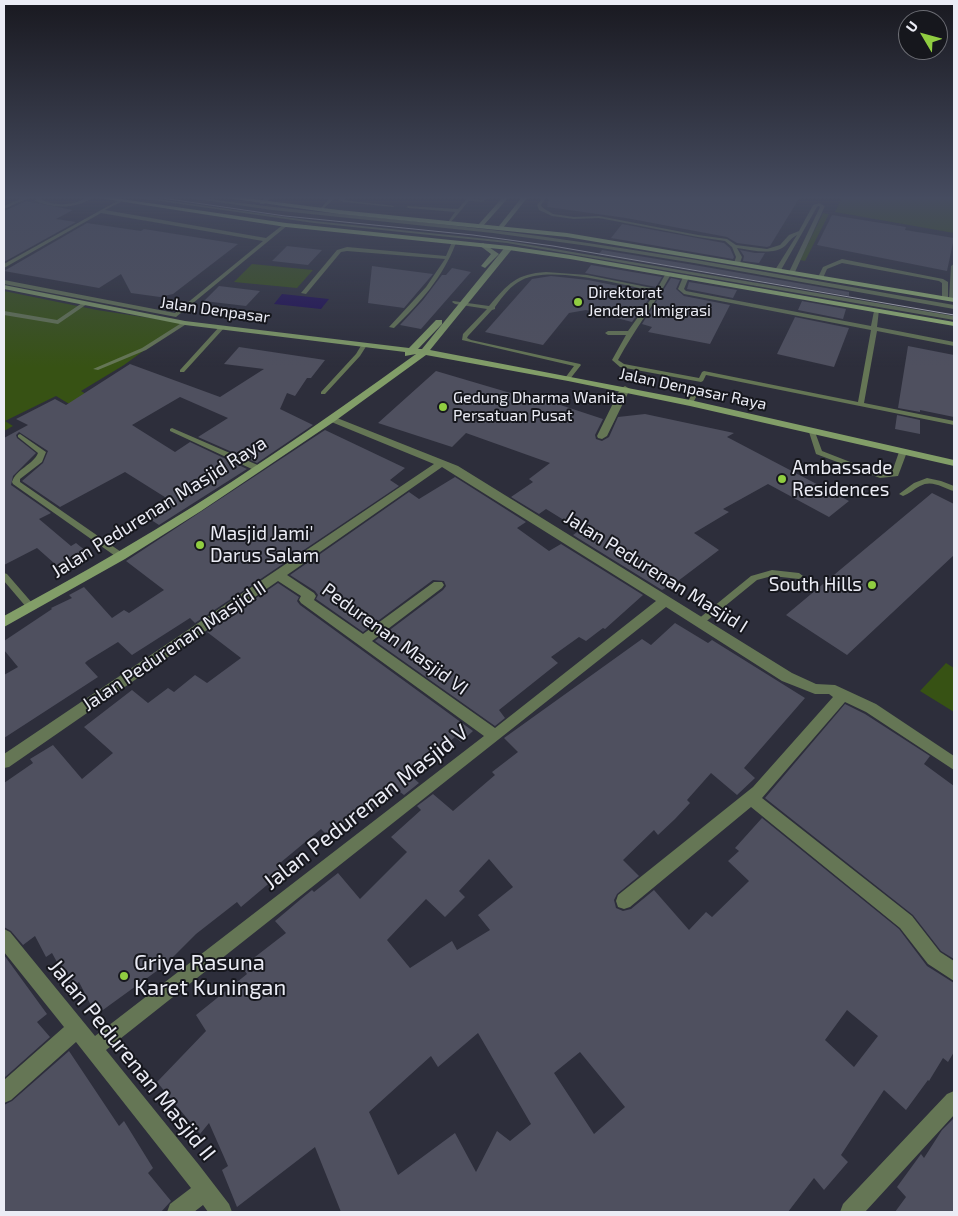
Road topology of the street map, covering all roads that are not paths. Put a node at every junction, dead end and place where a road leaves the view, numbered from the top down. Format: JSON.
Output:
{"nodes":[{"id":1,"x":25,"y":254,"type":"edge"},
{"id":2,"x":250,"y":254,"type":"edge"},
{"id":3,"x":337,"y":254,"type":"edge"},
{"id":4,"x":400,"y":254,"type":"edge"},
{"id":5,"x":449,"y":254,"type":"edge"},
{"id":6,"x":495,"y":254,"type":"edge"},
{"id":7,"x":504,"y":254,"type":"edge"},
{"id":8,"x":544,"y":254,"type":"edge"},
{"id":9,"x":576,"y":254,"type":"edge"},
{"id":10,"x":645,"y":254,"type":"edge"},
{"id":11,"x":677,"y":254,"type":"edge"},
{"id":12,"x":738,"y":254,"type":"edge"},
{"id":13,"x":788,"y":254,"type":"edge"},
{"id":14,"x":801,"y":254,"type":"edge"},
{"id":15,"x":447,"y":258,"type":"junction"},
{"id":16,"x":737,"y":263,"type":"junction"},
{"id":17,"x":4,"y":266,"type":"edge"},
{"id":18,"x":954,"y":266,"type":"edge"},
{"id":19,"x":778,"y":270,"type":"junction"},
{"id":20,"x":792,"y":272,"type":"junction"},
{"id":21,"x":668,"y":274,"type":"junction"},
{"id":22,"x":686,"y":277,"type":"junction"},
{"id":23,"x":821,"y":277,"type":"junction"},
{"id":24,"x":4,"y":282,"type":"edge"},
{"id":25,"x":4,"y":287,"type":"edge"},
{"id":26,"x":659,"y":290,"type":"junction"},
{"id":27,"x":304,"y":293,"type":"dead end"},
{"id":28,"x":951,"y":301,"type":"edge"},
{"id":29,"x":455,"y":302,"type":"junction"},
{"id":30,"x":465,"y":303,"type":"junction"},
{"id":31,"x":84,"y":304,"type":"junction"},
{"id":32,"x":493,"y":308,"type":"junction"},
{"id":33,"x":878,"y":311,"type":"junction"},
{"id":34,"x":4,"y":313,"type":"edge"},
{"id":35,"x":954,"y":318,"type":"edge"},
{"id":36,"x":185,"y":323,"type":"junction"},
{"id":37,"x":954,"y":324,"type":"edge"},
{"id":38,"x":392,"y":327,"type":"dead end"},
{"id":39,"x":222,"y":328,"type":"junction"},
{"id":40,"x":875,"y":328,"type":"junction"},
{"id":41,"x":630,"y":332,"type":"junction"},
{"id":42,"x":608,"y":333,"type":"dead end"},
{"id":43,"x":364,"y":344,"type":"junction"},
{"id":44,"x":954,"y":344,"type":"edge"},
{"id":45,"x":413,"y":351,"type":"junction"},
{"id":46,"x":424,"y":352,"type":"junction"},
{"id":47,"x":96,"y":369,"type":"dead end"},
{"id":48,"x":182,"y":371,"type":"dead end"},
{"id":49,"x":568,"y":378,"type":"junction"},
{"id":50,"x":625,"y":389,"type":"junction"},
{"id":51,"x":695,"y":393,"type":"dead end"},
{"id":52,"x":323,"y":394,"type":"dead end"},
{"id":53,"x":690,"y":403,"type":"junction"},
{"id":54,"x":861,"y":404,"type":"junction"},
{"id":55,"x":332,"y":420,"type":"junction"},
{"id":56,"x":954,"y":423,"type":"edge"},
{"id":57,"x":172,"y":430,"type":"dead end"},
{"id":58,"x":812,"y":432,"type":"junction"},
{"id":59,"x":20,"y":436,"type":"dead end"},
{"id":60,"x":602,"y":436,"type":"dead end"},
{"id":61,"x":903,"y":452,"type":"junction"},
{"id":62,"x":443,"y":462,"type":"junction"},
{"id":63,"x":954,"y":463,"type":"edge"},
{"id":64,"x":257,"y":468,"type":"junction"},
{"id":65,"x":954,"y":489,"type":"edge"},
{"id":66,"x":903,"y":494,"type":"dead end"},
{"id":67,"x":121,"y":556,"type":"junction"},
{"id":68,"x":278,"y":575,"type":"junction"},
{"id":69,"x":4,"y":576,"type":"edge"},
{"id":70,"x":799,"y":576,"type":"dead end"},
{"id":71,"x":438,"y":585,"type":"dead end"},
{"id":72,"x":666,"y":600,"type":"junction"},
{"id":73,"x":30,"y":606,"type":"junction"},
{"id":74,"x":4,"y":622,"type":"edge"},
{"id":75,"x":700,"y":622,"type":"junction"},
{"id":76,"x":363,"y":641,"type":"junction"},
{"id":77,"x":843,"y":695,"type":"junction"},
{"id":78,"x":494,"y":734,"type":"junction"},
{"id":79,"x":4,"y":762,"type":"edge"},
{"id":80,"x":954,"y":764,"type":"edge"},
{"id":81,"x":751,"y":798,"type":"junction"},
{"id":82,"x":624,"y":901,"type":"dead end"},
{"id":83,"x":4,"y":938,"type":"edge"},
{"id":84,"x":954,"y":972,"type":"edge"},
{"id":85,"x":76,"y":1029,"type":"junction"},
{"id":86,"x":93,"y":1049,"type":"junction"},
{"id":87,"x":4,"y":1093,"type":"edge"},
{"id":88,"x":954,"y":1101,"type":"edge"},
{"id":89,"x":205,"y":1190,"type":"junction"},
{"id":90,"x":178,"y":1212,"type":"edge"},
{"id":91,"x":221,"y":1212,"type":"edge"},
{"id":92,"x":851,"y":1212,"type":"edge"}],
"edges":[{"from":1,"to":17,"type":"lane"},
{"from":2,"to":24,"type":"lane"},
{"from":3,"to":27,"type":"lane"},
{"from":4,"to":15,"type":"lane"},
{"from":5,"to":15,"type":"lane"},
{"from":6,"to":29,"type":"street","name":"Jalan Pedurenan Masjid Raya"},
{"from":7,"to":30,"type":"street","name":"Jalan Pedurenan Masjid Raya"},
{"from":8,"to":21,"type":"main road"},
{"from":9,"to":35,"type":"lane"},
{"from":10,"to":28,"type":"lane"},
{"from":11,"to":16,"type":"main road"},
{"from":12,"to":16,"type":"lane"},
{"from":13,"to":19,"type":"lane"},
{"from":14,"to":20,"type":"lane"},
{"from":15,"to":38,"type":"lane"},
{"from":16,"to":19,"type":"main road"},
{"from":18,"to":28,"type":"lane"},
{"from":19,"to":20,"type":"main road"},
{"from":20,"to":23,"type":"main road"},
{"from":21,"to":22,"type":"main road"},
{"from":21,"to":26,"type":"lane"},
{"from":22,"to":33,"type":"main road"},
{"from":22,"to":40,"type":"lane"},
{"from":23,"to":28,"type":"main road"},
{"from":23,"to":28,"type":"lane"},
{"from":25,"to":31,"type":"street","name":"Jalan Denpasar"},
{"from":26,"to":32,"type":"lane"},
{"from":26,"to":41,"type":"lane"},
{"from":29,"to":30,"type":"lane"},
{"from":29,"to":45,"type":"street","name":"Jalan Pedurenan Masjid Raya"},
{"from":30,"to":32,"type":"lane"},
{"from":30,"to":46,"type":"street","name":"Jalan Pedurenan Masjid Raya"},
{"from":31,"to":34,"type":"lane"},
{"from":31,"to":36,"type":"street","name":"Jalan Denpasar"},
{"from":32,"to":49,"type":"lane"},
{"from":33,"to":37,"type":"main road"},
{"from":33,"to":40,"type":"lane"},
{"from":36,"to":39,"type":"street","name":"Jalan Denpasar"},
{"from":36,"to":47,"type":"lane"},
{"from":39,"to":43,"type":"street","name":"Jalan Denpasar"},
{"from":39,"to":48,"type":"lane"},
{"from":40,"to":44,"type":"lane"},
{"from":40,"to":54,"type":"lane"},
{"from":41,"to":42,"type":"lane"},
{"from":41,"to":54,"type":"lane"},
{"from":43,"to":45,"type":"street","name":"Jalan Denpasar"},
{"from":43,"to":52,"type":"lane"},
{"from":45,"to":46,"type":"street","name":"Jalan Denpasar"},
{"from":45,"to":55,"type":"street","name":"Jalan Pedurenan Masjid Raya"},
{"from":46,"to":49,"type":"street","name":"Jalan Denpasar Raya"},
{"from":46,"to":55,"type":"street","name":"Jalan Pedurenan Masjid Raya"},
{"from":49,"to":50,"type":"street","name":"Jalan Denpasar Raya"},
{"from":50,"to":53,"type":"street","name":"Jalan Denpasar Raya"},
{"from":50,"to":60,"type":"street"},
{"from":51,"to":53,"type":"lane"},
{"from":53,"to":58,"type":"street","name":"Jalan Denpasar Raya"},
{"from":54,"to":56,"type":"lane"},
{"from":55,"to":62,"type":"street","name":"Jalan Pedurenan Masjid I"},
{"from":55,"to":64,"type":"street","name":"Jalan Pedurenan Masjid Raya"},
{"from":57,"to":64,"type":"lane"},
{"from":58,"to":61,"type":"street","name":"Jalan Denpasar Raya"},
{"from":58,"to":61,"type":"lane"},
{"from":59,"to":67,"type":"lane"},
{"from":61,"to":63,"type":"street","name":"Jalan Denpasar Raya"},
{"from":62,"to":68,"type":"street","name":"Jalan Pedurenan Masjid II"},
{"from":62,"to":72,"type":"street","name":"Jalan Pedurenan Masjid I"},
{"from":64,"to":67,"type":"street","name":"Jalan Pedurenan Masjid Raya"},
{"from":65,"to":66,"type":"lane"},
{"from":67,"to":73,"type":"street","name":"Jalan Pedurenan Masjid Raya"},
{"from":68,"to":76,"type":"street","name":"Pedurenan Masjid VI"},
{"from":68,"to":79,"type":"street","name":"Jalan Pedurenan Masjid II"},
{"from":69,"to":73,"type":"lane"},
{"from":70,"to":75,"type":"lane"},
{"from":71,"to":76,"type":"street"},
{"from":72,"to":75,"type":"street","name":"Jalan Pedurenan Masjid I"},
{"from":72,"to":78,"type":"street","name":"Jalan Pedurenan Masjid V"},
{"from":73,"to":74,"type":"street","name":"Jalan Pedurenan Masjid Raya"},
{"from":75,"to":77,"type":"street","name":"Jalan Pedurenan Masjid I"},
{"from":76,"to":78,"type":"street","name":"Pedurenan Masjid VI"},
{"from":77,"to":80,"type":"street","name":"Jalan Pedurenan Masjid I"},
{"from":77,"to":81,"type":"street"},
{"from":78,"to":86,"type":"street","name":"Jalan Pedurenan Masjid V"},
{"from":81,"to":82,"type":"street"},
{"from":81,"to":84,"type":"street"},
{"from":83,"to":85,"type":"street","name":"Jalan Pedurenan Masjid II"},
{"from":85,"to":86,"type":"street","name":"Jalan Pedurenan Masjid II"},
{"from":85,"to":87,"type":"street"},
{"from":86,"to":89,"type":"street","name":"Jalan Pedurenan Masjid II"},
{"from":88,"to":92,"type":"street"},
{"from":89,"to":90,"type":"street"},
{"from":89,"to":91,"type":"street","name":"Jalan Pedurenan Masjid II"}]}
